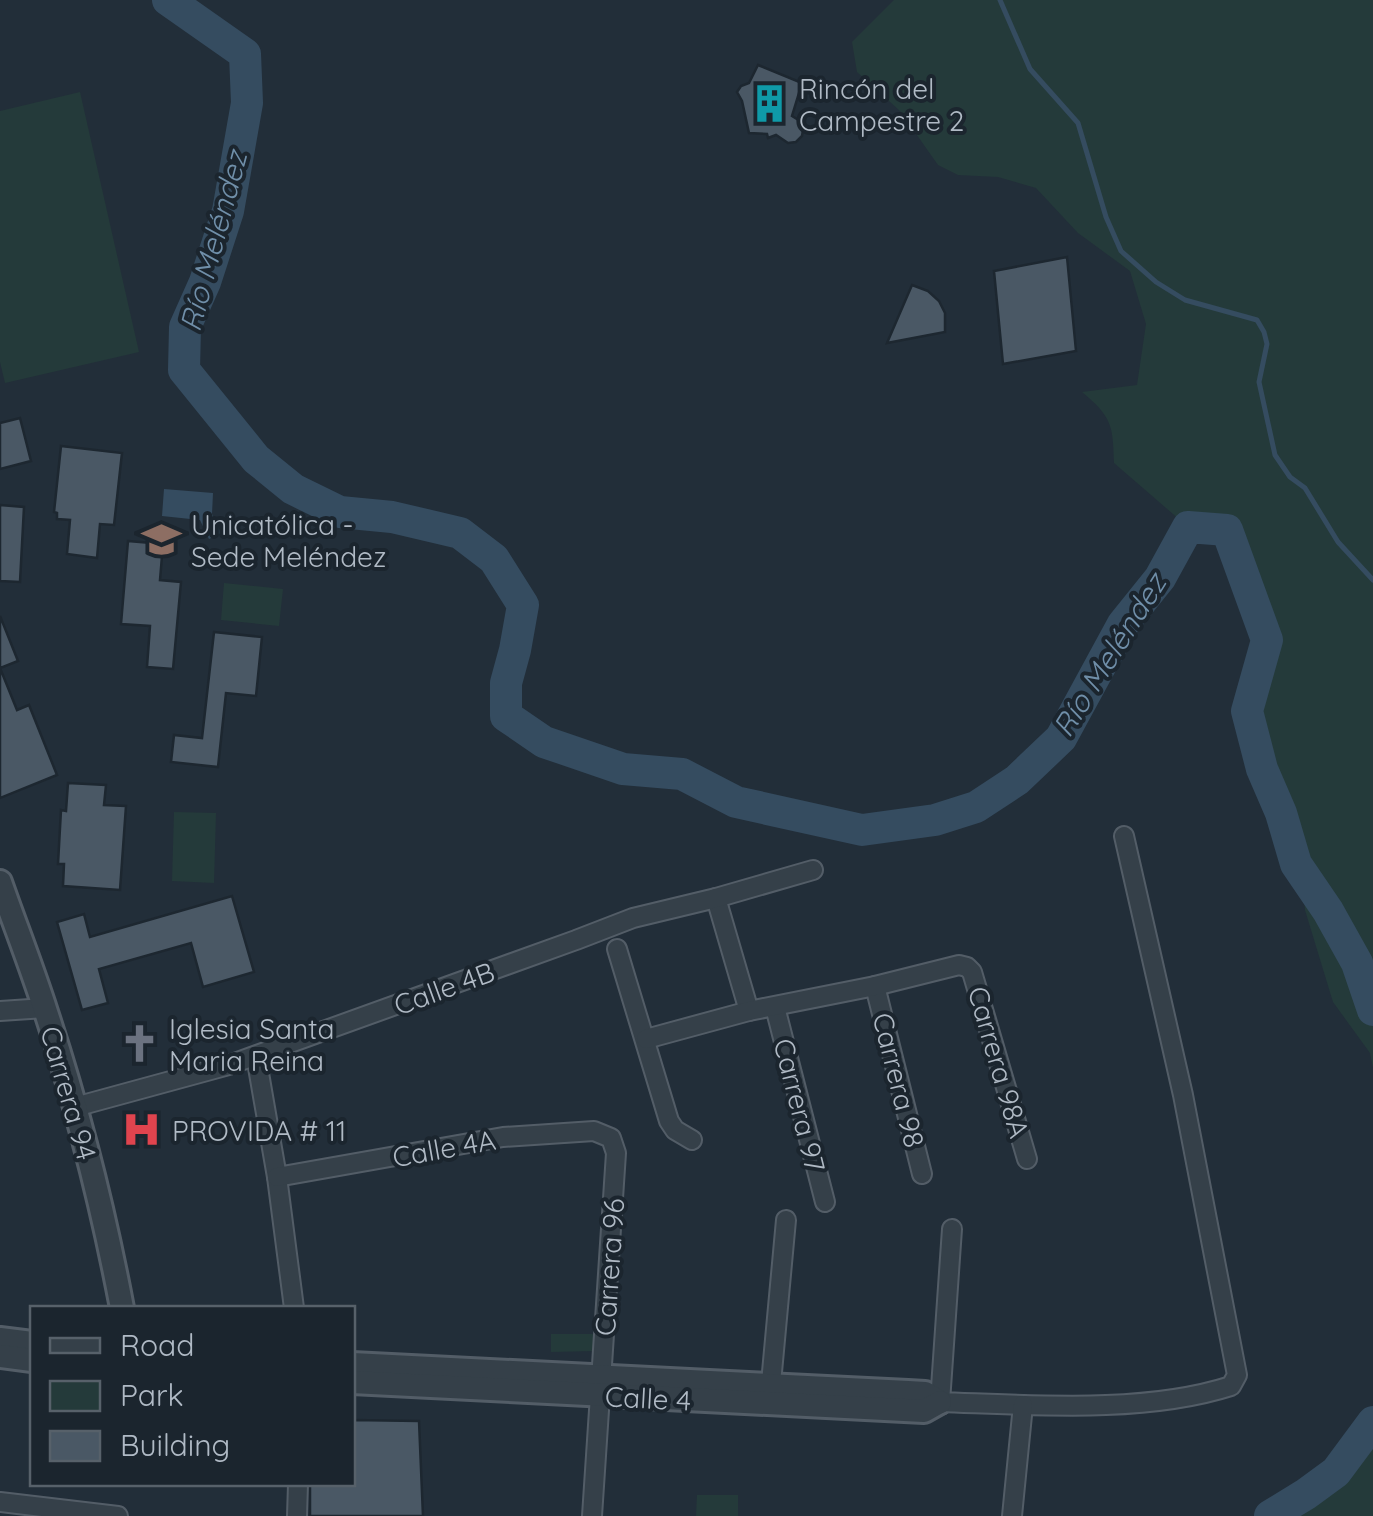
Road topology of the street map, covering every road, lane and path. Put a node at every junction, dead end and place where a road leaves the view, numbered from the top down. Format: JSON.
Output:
{"nodes":[{"id":1,"x":1124,"y":836,"type":"dead end"},
{"id":2,"x":813,"y":870,"type":"dead end"},
{"id":3,"x":0,"y":882,"type":"edge"},
{"id":4,"x":716,"y":898,"type":"junction"},
{"id":5,"x":617,"y":949,"type":"dead end"},
{"id":6,"x":875,"y":986,"type":"junction"},
{"id":7,"x":776,"y":1007,"type":"junction"},
{"id":8,"x":45,"y":1008,"type":"junction"},
{"id":9,"x":0,"y":1011,"type":"edge"},
{"id":10,"x":749,"y":1011,"type":"junction"},
{"id":11,"x":646,"y":1039,"type":"junction"},
{"id":12,"x":256,"y":1056,"type":"junction"},
{"id":13,"x":75,"y":1106,"type":"junction"},
{"id":14,"x":610,"y":1138,"type":"joint"},
{"id":15,"x":692,"y":1140,"type":"dead end"},
{"id":16,"x":1028,"y":1159,"type":"dead end"},
{"id":17,"x":922,"y":1174,"type":"dead end"},
{"id":18,"x":277,"y":1177,"type":"junction"},
{"id":19,"x":825,"y":1202,"type":"dead end"},
{"id":20,"x":786,"y":1220,"type":"dead end"},
{"id":21,"x":952,"y":1229,"type":"dead end"},
{"id":22,"x":122,"y":1306,"type":"edge"},
{"id":23,"x":294,"y":1306,"type":"edge"},
{"id":24,"x":0,"y":1339,"type":"edge"},
{"id":25,"x":30,"y":1343,"type":"edge"},
{"id":26,"x":0,"y":1356,"type":"edge"},
{"id":27,"x":30,"y":1360,"type":"edge"},
{"id":28,"x":355,"y":1364,"type":"edge"},
{"id":29,"x":355,"y":1382,"type":"edge"},
{"id":30,"x":601,"y":1386,"type":"junction"},
{"id":31,"x":770,"y":1394,"type":"junction"},
{"id":32,"x":940,"y":1402,"type":"junction"},
{"id":33,"x":1023,"y":1405,"type":"junction"},
{"id":34,"x":298,"y":1486,"type":"edge"},
{"id":35,"x":0,"y":1502,"type":"edge"},
{"id":36,"x":118,"y":1516,"type":"edge"},
{"id":37,"x":297,"y":1516,"type":"edge"},
{"id":38,"x":592,"y":1516,"type":"edge"},
{"id":39,"x":1012,"y":1516,"type":"edge"}],
"edges":[{"from":1,"to":33,"type":"street","name":"Calle 4"},
{"from":2,"to":4,"type":"street","name":"Calle 4B"},
{"from":3,"to":8,"type":"street","name":"Carrera 94"},
{"from":4,"to":10,"type":"street"},
{"from":4,"to":12,"type":"street","name":"Calle 4B"},
{"from":5,"to":11,"type":"street"},
{"from":6,"to":7,"type":"street"},
{"from":6,"to":16,"type":"street","name":"Carrera 98A"},
{"from":6,"to":17,"type":"street","name":"Carrera 98"},
{"from":7,"to":10,"type":"street"},
{"from":7,"to":19,"type":"street","name":"Carrera 97"},
{"from":8,"to":9,"type":"street"},
{"from":8,"to":13,"type":"street","name":"Carrera 94"},
{"from":10,"to":11,"type":"street"},
{"from":11,"to":15,"type":"street"},
{"from":12,"to":13,"type":"street","name":"Calle 4B"},
{"from":12,"to":18,"type":"street"},
{"from":13,"to":22,"type":"street","name":"Carrera 94"},
{"from":14,"to":18,"type":"street","name":"Calle 4A"},
{"from":14,"to":30,"type":"street","name":"Carrera 96"},
{"from":18,"to":23,"type":"street"},
{"from":20,"to":31,"type":"street"},
{"from":21,"to":32,"type":"street"},
{"from":24,"to":25,"type":"street"},
{"from":26,"to":27,"type":"street"},
{"from":28,"to":30,"type":"street","name":"Calle 4"},
{"from":29,"to":30,"type":"street","name":"Calle 4"},
{"from":30,"to":31,"type":"street","name":"Calle 4"},
{"from":30,"to":38,"type":"street","name":"Carrera 96"},
{"from":31,"to":32,"type":"street","name":"Calle 4"},
{"from":32,"to":33,"type":"street","name":"Calle 4"},
{"from":33,"to":39,"type":"street"},
{"from":34,"to":37,"type":"street"},
{"from":35,"to":36,"type":"street"}]}
